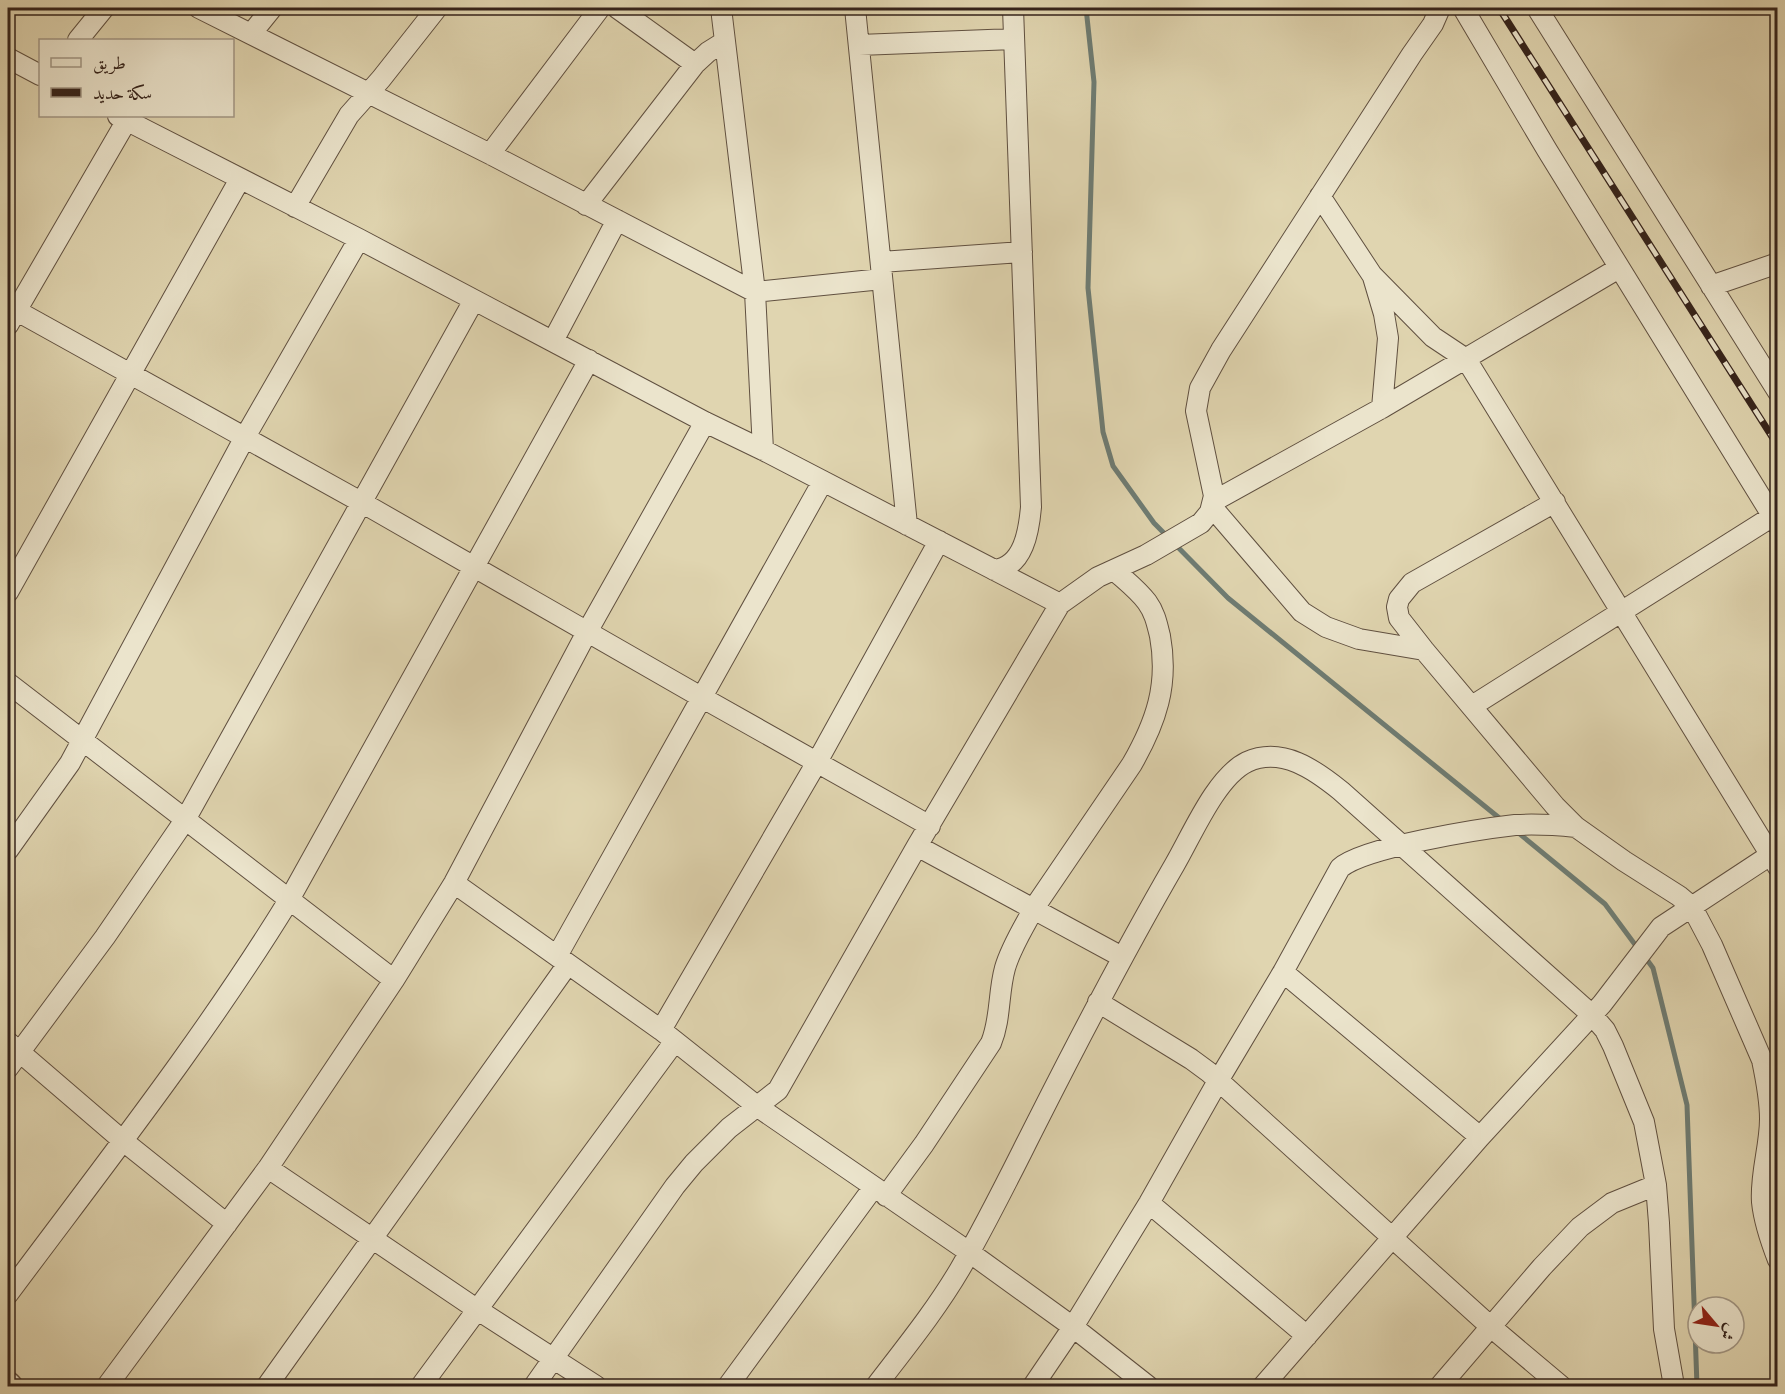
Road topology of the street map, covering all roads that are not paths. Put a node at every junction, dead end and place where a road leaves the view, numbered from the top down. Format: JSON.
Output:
{"nodes":[{"id":1,"x":104,"y":8,"type":"edge"},
{"id":2,"x":199,"y":8,"type":"edge"},
{"id":3,"x":272,"y":8,"type":"edge"},
{"id":4,"x":437,"y":8,"type":"edge"},
{"id":5,"x":600,"y":8,"type":"edge"},
{"id":6,"x":616,"y":8,"type":"edge"},
{"id":7,"x":721,"y":8,"type":"edge"},
{"id":8,"x":855,"y":8,"type":"edge"},
{"id":9,"x":1013,"y":8,"type":"edge"},
{"id":10,"x":1440,"y":8,"type":"edge"},
{"id":11,"x":1463,"y":8,"type":"edge"},
{"id":12,"x":1537,"y":8,"type":"edge"},
{"id":13,"x":251,"y":34,"type":"junction"},
{"id":14,"x":79,"y":39,"type":"edge"},
{"id":15,"x":1014,"y":39,"type":"junction"},
{"id":16,"x":724,"y":42,"type":"junction"},
{"id":17,"x":859,"y":45,"type":"junction"},
{"id":18,"x":8,"y":59,"type":"edge"},
{"id":19,"x":695,"y":64,"type":"junction"},
{"id":20,"x":39,"y":74,"type":"edge"},
{"id":21,"x":368,"y":93,"type":"junction"},
{"id":22,"x":123,"y":118,"type":"edge"},
{"id":23,"x":490,"y":154,"type":"junction"},
{"id":24,"x":240,"y":178,"type":"junction"},
{"id":25,"x":1320,"y":196,"type":"junction"},
{"id":26,"x":586,"y":205,"type":"junction"},
{"id":27,"x":295,"y":207,"type":"junction"},
{"id":28,"x":617,"y":220,"type":"junction"},
{"id":29,"x":359,"y":239,"type":"junction"},
{"id":30,"x":1022,"y":252,"type":"junction"},
{"id":31,"x":1778,"y":262,"type":"edge"},
{"id":32,"x":1619,"y":268,"type":"junction"},
{"id":33,"x":881,"y":271,"type":"junction"},
{"id":34,"x":1372,"y":275,"type":"junction"},
{"id":35,"x":1711,"y":286,"type":"junction"},
{"id":36,"x":755,"y":292,"type":"junction"},
{"id":37,"x":474,"y":300,"type":"junction"},
{"id":38,"x":10,"y":314,"type":"edge"},
{"id":39,"x":552,"y":341,"type":"junction"},
{"id":40,"x":1467,"y":359,"type":"junction"},
{"id":41,"x":589,"y":360,"type":"junction"},
{"id":42,"x":130,"y":374,"type":"junction"},
{"id":43,"x":1778,"y":392,"type":"edge"},
{"id":44,"x":1382,"y":408,"type":"junction"},
{"id":45,"x":705,"y":422,"type":"junction"},
{"id":46,"x":245,"y":437,"type":"junction"},
{"id":47,"x":763,"y":450,"type":"junction"},
{"id":48,"x":823,"y":481,"type":"junction"},
{"id":49,"x":361,"y":502,"type":"junction"},
{"id":50,"x":1555,"y":502,"type":"junction"},
{"id":51,"x":1213,"y":504,"type":"junction"},
{"id":52,"x":1775,"y":521,"type":"edge"},
{"id":53,"x":907,"y":525,"type":"junction"},
{"id":54,"x":939,"y":541,"type":"junction"},
{"id":55,"x":475,"y":567,"type":"junction"},
{"id":56,"x":994,"y":570,"type":"junction"},
{"id":57,"x":1114,"y":570,"type":"junction"},
{"id":58,"x":8,"y":592,"type":"edge"},
{"id":59,"x":1060,"y":604,"type":"junction"},
{"id":60,"x":1620,"y":613,"type":"junction"},
{"id":61,"x":587,"y":632,"type":"junction"},
{"id":62,"x":1424,"y":650,"type":"junction"},
{"id":63,"x":8,"y":683,"type":"edge"},
{"id":64,"x":701,"y":698,"type":"junction"},
{"id":65,"x":1472,"y":705,"type":"junction"},
{"id":66,"x":81,"y":740,"type":"junction"},
{"id":67,"x":817,"y":762,"type":"junction"},
{"id":68,"x":185,"y":820,"type":"junction"},
{"id":69,"x":930,"y":826,"type":"junction"},
{"id":70,"x":1576,"y":827,"type":"junction"},
{"id":71,"x":917,"y":846,"type":"junction"},
{"id":72,"x":1403,"y":846,"type":"junction"},
{"id":73,"x":8,"y":850,"type":"edge"},
{"id":74,"x":1775,"y":858,"type":"edge"},
{"id":75,"x":454,"y":883,"type":"junction"},
{"id":76,"x":289,"y":900,"type":"junction"},
{"id":77,"x":1692,"y":907,"type":"junction"},
{"id":78,"x":1034,"y":908,"type":"junction"},
{"id":79,"x":1122,"y":957,"type":"junction"},
{"id":80,"x":562,"y":960,"type":"junction"},
{"id":81,"x":1283,"y":972,"type":"junction"},
{"id":82,"x":394,"y":980,"type":"junction"},
{"id":83,"x":1098,"y":1002,"type":"junction"},
{"id":84,"x":1592,"y":1015,"type":"junction"},
{"id":85,"x":668,"y":1036,"type":"junction"},
{"id":86,"x":14,"y":1047,"type":"edge"},
{"id":87,"x":8,"y":1068,"type":"edge"},
{"id":88,"x":1218,"y":1081,"type":"junction"},
{"id":89,"x":758,"y":1107,"type":"junction"},
{"id":90,"x":1480,"y":1137,"type":"junction"},
{"id":91,"x":122,"y":1140,"type":"junction"},
{"id":92,"x":268,"y":1168,"type":"junction"},
{"id":93,"x":1770,"y":1182,"type":"edge"},
{"id":94,"x":1656,"y":1185,"type":"junction"},
{"id":95,"x":879,"y":1192,"type":"junction"},
{"id":96,"x":1149,"y":1203,"type":"junction"},
{"id":97,"x":227,"y":1224,"type":"junction"},
{"id":98,"x":1393,"y":1238,"type":"junction"},
{"id":99,"x":372,"y":1239,"type":"junction"},
{"id":100,"x":969,"y":1252,"type":"junction"},
{"id":101,"x":1778,"y":1260,"type":"edge"},
{"id":102,"x":8,"y":1294,"type":"edge"},
{"id":103,"x":478,"y":1310,"type":"junction"},
{"id":104,"x":1073,"y":1327,"type":"junction"},
{"id":105,"x":1491,"y":1327,"type":"junction"},
{"id":106,"x":1307,"y":1336,"type":"junction"},
{"id":107,"x":553,"y":1359,"type":"junction"},
{"id":108,"x":107,"y":1386,"type":"edge"},
{"id":109,"x":267,"y":1386,"type":"edge"},
{"id":110,"x":421,"y":1386,"type":"edge"},
{"id":111,"x":534,"y":1386,"type":"edge"},
{"id":112,"x":596,"y":1386,"type":"edge"},
{"id":113,"x":728,"y":1386,"type":"edge"},
{"id":114,"x":876,"y":1386,"type":"edge"},
{"id":115,"x":1033,"y":1386,"type":"edge"},
{"id":116,"x":1148,"y":1386,"type":"edge"},
{"id":117,"x":1263,"y":1386,"type":"edge"},
{"id":118,"x":1440,"y":1386,"type":"edge"},
{"id":119,"x":1561,"y":1386,"type":"edge"},
{"id":120,"x":1674,"y":1386,"type":"edge"}],
"edges":[{"from":1,"to":14,"type":"street"},
{"from":2,"to":13,"type":"street"},
{"from":3,"to":13,"type":"street"},
{"from":4,"to":21,"type":"street"},
{"from":5,"to":23,"type":"street"},
{"from":6,"to":19,"type":"street"},
{"from":7,"to":16,"type":"street"},
{"from":8,"to":17,"type":"street"},
{"from":9,"to":15,"type":"street"},
{"from":10,"to":25,"type":"street"},
{"from":11,"to":32,"type":"street"},
{"from":12,"to":35,"type":"street"},
{"from":13,"to":21,"type":"street"},
{"from":15,"to":17,"type":"street"},
{"from":15,"to":30,"type":"street"},
{"from":16,"to":19,"type":"street"},
{"from":16,"to":36,"type":"street"},
{"from":17,"to":33,"type":"street"},
{"from":18,"to":20,"type":"street"},
{"from":19,"to":26,"type":"street"},
{"from":21,"to":23,"type":"street"},
{"from":21,"to":27,"type":"street"},
{"from":22,"to":24,"type":"street"},
{"from":22,"to":38,"type":"street"},
{"from":23,"to":26,"type":"street"},
{"from":24,"to":27,"type":"street"},
{"from":24,"to":42,"type":"street"},
{"from":25,"to":34,"type":"street"},
{"from":25,"to":51,"type":"street"},
{"from":26,"to":28,"type":"street"},
{"from":27,"to":29,"type":"street"},
{"from":28,"to":36,"type":"street"},
{"from":28,"to":39,"type":"street"},
{"from":29,"to":37,"type":"street"},
{"from":29,"to":46,"type":"street"},
{"from":30,"to":33,"type":"street"},
{"from":30,"to":56,"type":"street"},
{"from":31,"to":35,"type":"street"},
{"from":32,"to":40,"type":"street"},
{"from":32,"to":52,"type":"street"},
{"from":33,"to":36,"type":"street"},
{"from":33,"to":53,"type":"street"},
{"from":34,"to":40,"type":"street"},
{"from":34,"to":44,"type":"street"},
{"from":35,"to":43,"type":"street"},
{"from":36,"to":47,"type":"street"},
{"from":37,"to":39,"type":"street"},
{"from":37,"to":49,"type":"street"},
{"from":38,"to":42,"type":"street"},
{"from":39,"to":41,"type":"street"},
{"from":40,"to":44,"type":"street"},
{"from":40,"to":50,"type":"street"},
{"from":41,"to":45,"type":"street"},
{"from":41,"to":55,"type":"street"},
{"from":42,"to":46,"type":"street"},
{"from":42,"to":58,"type":"street"},
{"from":44,"to":51,"type":"street"},
{"from":45,"to":47,"type":"street"},
{"from":45,"to":61,"type":"street"},
{"from":46,"to":49,"type":"street"},
{"from":46,"to":66,"type":"street"},
{"from":47,"to":48,"type":"street"},
{"from":48,"to":53,"type":"street"},
{"from":48,"to":64,"type":"street"},
{"from":49,"to":55,"type":"street"},
{"from":49,"to":68,"type":"street"},
{"from":50,"to":60,"type":"street"},
{"from":50,"to":62,"type":"street"},
{"from":51,"to":57,"type":"street"},
{"from":51,"to":62,"type":"street"},
{"from":52,"to":60,"type":"street"},
{"from":53,"to":54,"type":"street"},
{"from":54,"to":56,"type":"street"},
{"from":54,"to":67,"type":"street"},
{"from":55,"to":61,"type":"street"},
{"from":55,"to":76,"type":"street"},
{"from":56,"to":59,"type":"street"},
{"from":57,"to":59,"type":"street"},
{"from":57,"to":78,"type":"street"},
{"from":59,"to":69,"type":"street"},
{"from":60,"to":65,"type":"street"},
{"from":60,"to":74,"type":"street"},
{"from":61,"to":64,"type":"street"},
{"from":61,"to":75,"type":"street"},
{"from":62,"to":65,"type":"street"},
{"from":63,"to":66,"type":"street"},
{"from":64,"to":67,"type":"street"},
{"from":64,"to":80,"type":"street"},
{"from":65,"to":70,"type":"street"},
{"from":66,"to":68,"type":"street"},
{"from":66,"to":73,"type":"street"},
{"from":67,"to":69,"type":"street"},
{"from":67,"to":85,"type":"street"},
{"from":68,"to":76,"type":"street"},
{"from":68,"to":86,"type":"street"},
{"from":69,"to":71,"type":"street"},
{"from":70,"to":72,"type":"street"},
{"from":70,"to":77,"type":"street"},
{"from":71,"to":78,"type":"street"},
{"from":71,"to":89,"type":"street"},
{"from":72,"to":79,"type":"street"},
{"from":72,"to":81,"type":"street"},
{"from":72,"to":84,"type":"street"},
{"from":74,"to":77,"type":"street"},
{"from":75,"to":80,"type":"street"},
{"from":75,"to":82,"type":"street"},
{"from":76,"to":82,"type":"street"},
{"from":76,"to":91,"type":"street"},
{"from":77,"to":84,"type":"street"},
{"from":77,"to":93,"type":"street"},
{"from":78,"to":79,"type":"street"},
{"from":78,"to":95,"type":"street"},
{"from":79,"to":83,"type":"street"},
{"from":80,"to":85,"type":"street"},
{"from":80,"to":99,"type":"street"},
{"from":81,"to":88,"type":"street"},
{"from":81,"to":90,"type":"street"},
{"from":82,"to":92,"type":"street"},
{"from":83,"to":88,"type":"street"},
{"from":83,"to":100,"type":"street"},
{"from":84,"to":90,"type":"street"},
{"from":84,"to":94,"type":"street"},
{"from":85,"to":89,"type":"street"},
{"from":85,"to":103,"type":"street"},
{"from":86,"to":87,"type":"street"},
{"from":86,"to":91,"type":"street"},
{"from":88,"to":96,"type":"street"},
{"from":88,"to":98,"type":"street"},
{"from":89,"to":95,"type":"street"},
{"from":89,"to":107,"type":"street"},
{"from":90,"to":98,"type":"street"},
{"from":91,"to":97,"type":"street"},
{"from":91,"to":102,"type":"street"},
{"from":92,"to":97,"type":"street"},
{"from":92,"to":99,"type":"street"},
{"from":93,"to":101,"type":"street"},
{"from":94,"to":105,"type":"street"},
{"from":94,"to":120,"type":"street"},
{"from":95,"to":100,"type":"street"},
{"from":95,"to":113,"type":"street"},
{"from":96,"to":104,"type":"street"},
{"from":96,"to":106,"type":"street"},
{"from":97,"to":108,"type":"street"},
{"from":98,"to":105,"type":"street"},
{"from":98,"to":106,"type":"street"},
{"from":99,"to":103,"type":"street"},
{"from":99,"to":109,"type":"street"},
{"from":100,"to":104,"type":"street"},
{"from":100,"to":114,"type":"street"},
{"from":103,"to":107,"type":"street"},
{"from":103,"to":110,"type":"street"},
{"from":104,"to":115,"type":"street"},
{"from":104,"to":116,"type":"street"},
{"from":105,"to":118,"type":"street"},
{"from":105,"to":119,"type":"street"},
{"from":106,"to":117,"type":"street"},
{"from":107,"to":111,"type":"street"},
{"from":107,"to":112,"type":"street"}]}
